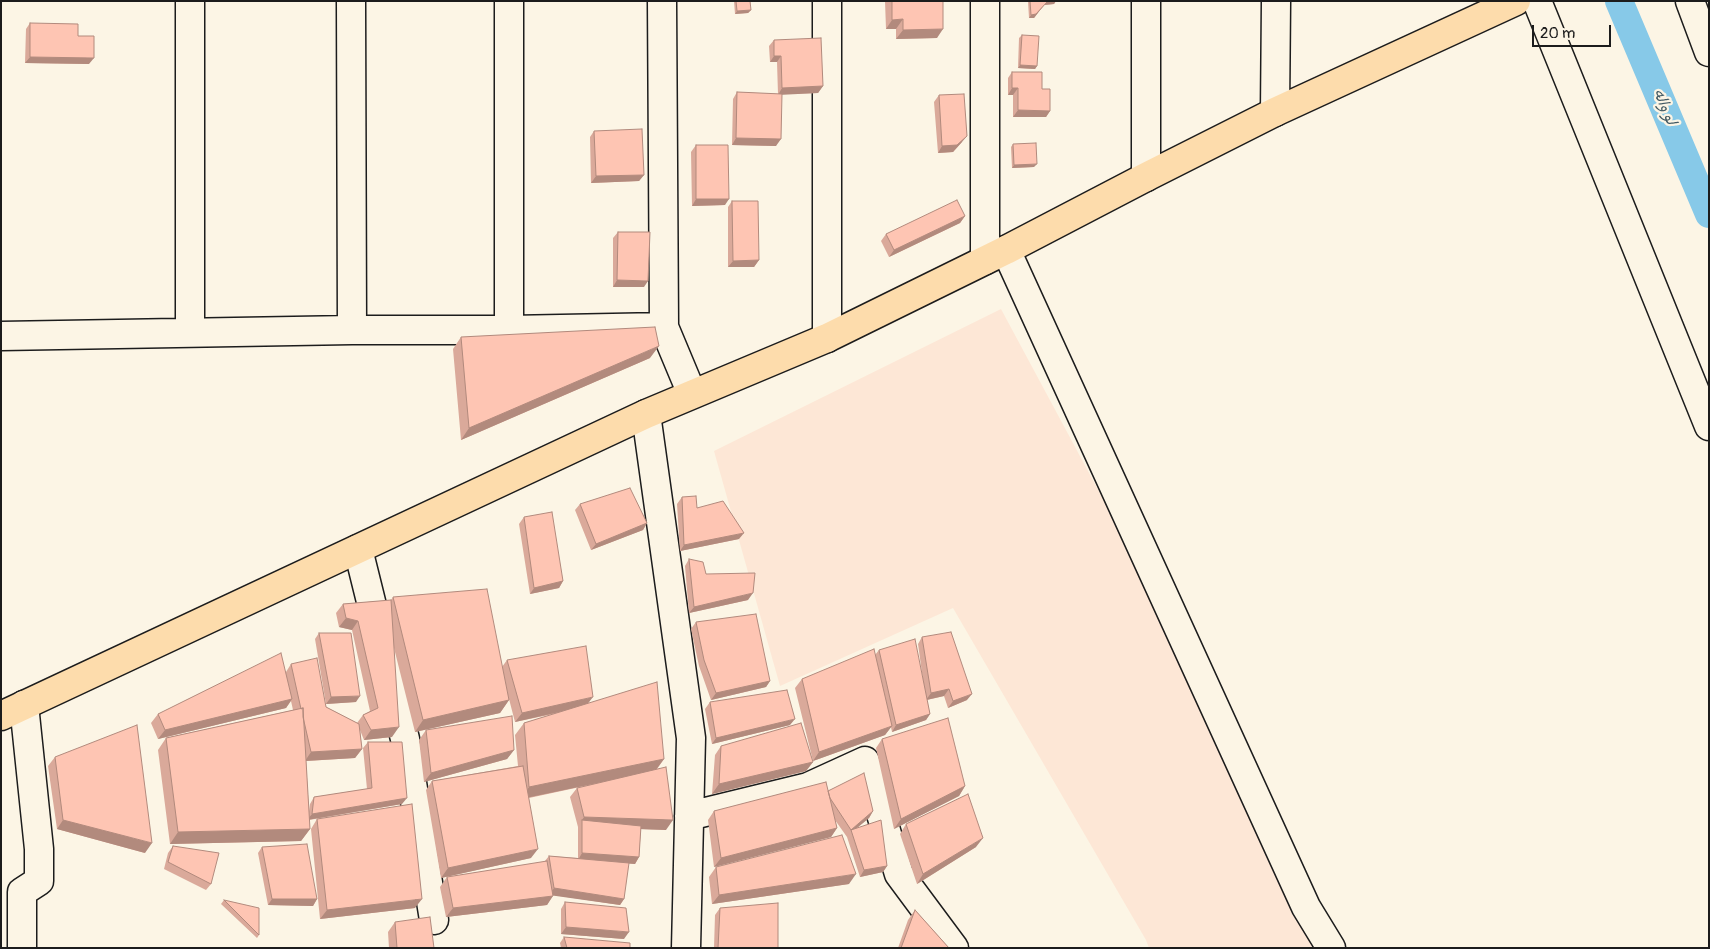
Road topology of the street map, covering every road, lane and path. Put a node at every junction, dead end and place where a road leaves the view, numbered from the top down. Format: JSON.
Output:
{"nodes":[{"id":1,"x":190,"y":1,"type":"edge"},
{"id":2,"x":351,"y":1,"type":"edge"},
{"id":3,"x":509,"y":1,"type":"edge"},
{"id":4,"x":662,"y":1,"type":"edge"},
{"id":5,"x":827,"y":1,"type":"edge"},
{"id":6,"x":985,"y":1,"type":"edge"},
{"id":7,"x":1146,"y":1,"type":"edge"},
{"id":8,"x":1276,"y":1,"type":"edge"},
{"id":9,"x":1516,"y":1,"type":"edge"},
{"id":10,"x":1537,"y":1,"type":"edge"},
{"id":11,"x":1690,"y":1,"type":"edge"},
{"id":12,"x":1709,"y":52,"type":"edge"},
{"id":13,"x":1275,"y":112,"type":"junction"},
{"id":14,"x":1146,"y":177,"type":"junction"},
{"id":15,"x":996,"y":255,"type":"junction"},
{"id":16,"x":664,"y":327,"type":"junction"},
{"id":17,"x":352,"y":330,"type":"junction"},
{"id":18,"x":509,"y":330,"type":"junction"},
{"id":19,"x":190,"y":332,"type":"junction"},
{"id":20,"x":1,"y":336,"type":"edge"},
{"id":21,"x":827,"y":338,"type":"junction"},
{"id":22,"x":692,"y":394,"type":"junction"},
{"id":23,"x":646,"y":414,"type":"junction"},
{"id":24,"x":1709,"y":426,"type":"edge"},
{"id":25,"x":358,"y":550,"type":"junction"},
{"id":26,"x":13,"y":711,"type":"edge"},
{"id":27,"x":689,"y":816,"type":"junction"},
{"id":28,"x":434,"y":920,"type":"dead end"},
{"id":29,"x":22,"y":948,"type":"edge"},
{"id":30,"x":686,"y":948,"type":"edge"},
{"id":31,"x":954,"y":948,"type":"edge"},
{"id":32,"x":1332,"y":948,"type":"edge"}],
"edges":[{"from":1,"to":19,"type":"street"},
{"from":2,"to":17,"type":"street"},
{"from":3,"to":18,"type":"street"},
{"from":4,"to":16,"type":"street"},
{"from":5,"to":21,"type":"street"},
{"from":6,"to":15,"type":"street"},
{"from":7,"to":14,"type":"street"},
{"from":8,"to":13,"type":"street"},
{"from":9,"to":13,"type":"main road"},
{"from":10,"to":24,"type":"street"},
{"from":11,"to":12,"type":"street"},
{"from":13,"to":14,"type":"main road"},
{"from":14,"to":15,"type":"main road"},
{"from":15,"to":21,"type":"main road"},
{"from":15,"to":32,"type":"street"},
{"from":16,"to":18,"type":"street"},
{"from":16,"to":22,"type":"street"},
{"from":17,"to":18,"type":"street"},
{"from":17,"to":19,"type":"street"},
{"from":19,"to":20,"type":"street"},
{"from":21,"to":22,"type":"main road"},
{"from":22,"to":23,"type":"main road"},
{"from":23,"to":25,"type":"main road"},
{"from":23,"to":27,"type":"street"},
{"from":25,"to":26,"type":"main road"},
{"from":25,"to":28,"type":"street"},
{"from":26,"to":29,"type":"street"},
{"from":27,"to":30,"type":"street"},
{"from":27,"to":31,"type":"street"}]}
